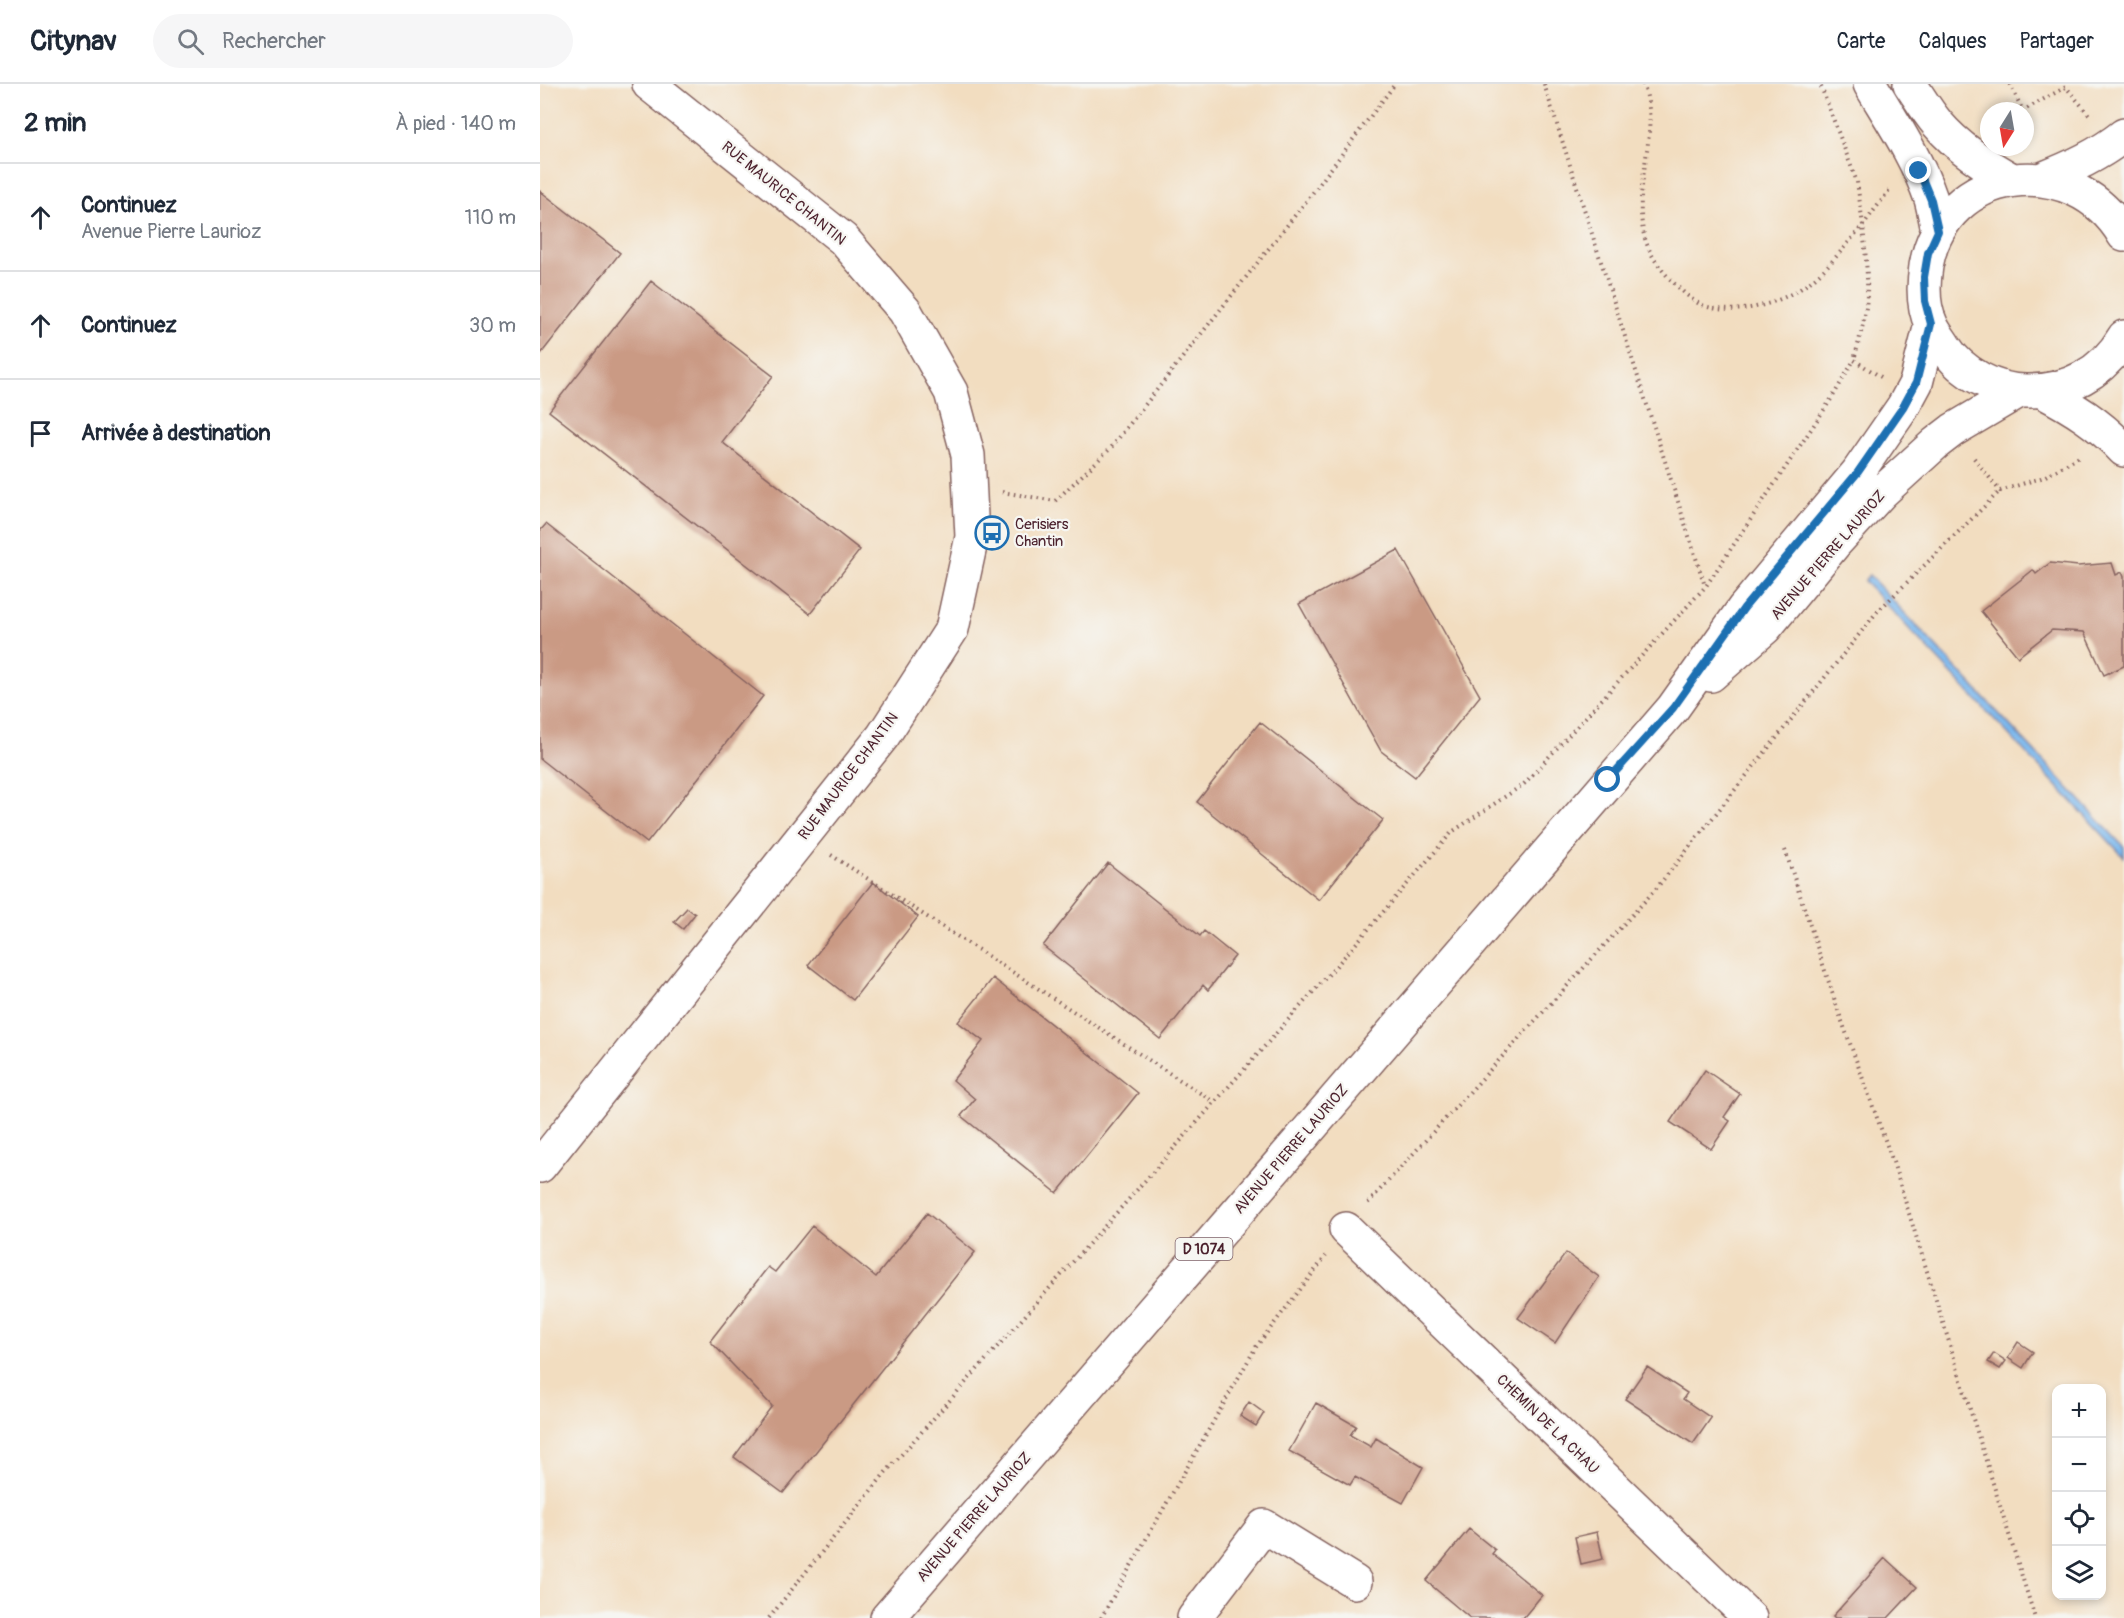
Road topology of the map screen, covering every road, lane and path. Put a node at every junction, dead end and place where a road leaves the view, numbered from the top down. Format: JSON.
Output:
{"nodes":[{"id":1,"x":649,"y":84,"type":"edge"},
{"id":2,"x":1395,"y":84,"type":"edge"},
{"id":3,"x":1544,"y":84,"type":"edge"},
{"id":4,"x":1643,"y":84,"type":"edge"},
{"id":5,"x":1820,"y":84,"type":"edge"},
{"id":6,"x":1870,"y":84,"type":"edge"},
{"id":7,"x":1910,"y":84,"type":"edge"},
{"id":8,"x":2010,"y":84,"type":"edge"},
{"id":9,"x":2068,"y":85,"type":"edge"},
{"id":10,"x":2018,"y":102,"type":"edge"},
{"id":11,"x":2034,"y":104,"type":"edge"},
{"id":12,"x":2118,"y":139,"type":"edge"},
{"id":13,"x":2027,"y":179,"type":"junction"},
{"id":14,"x":1938,"y":231,"type":"junction"},
{"id":15,"x":2124,"y":235,"type":"edge"},
{"id":16,"x":1931,"y":324,"type":"junction"},
{"id":17,"x":2124,"y":340,"type":"edge"},
{"id":18,"x":1854,"y":360,"type":"dead end"},
{"id":19,"x":2031,"y":391,"type":"junction"},
{"id":20,"x":2124,"y":450,"type":"edge"},
{"id":21,"x":969,"y":487,"type":"junction"},
{"id":22,"x":2000,"y":491,"type":"dead end"},
{"id":23,"x":1706,"y":586,"type":"junction"},
{"id":24,"x":1673,"y":708,"type":"junction"},
{"id":25,"x":802,"y":837,"type":"junction"},
{"id":26,"x":1785,"y":850,"type":"dead end"},
{"id":27,"x":1214,"y":1102,"type":"junction"},
{"id":28,"x":540,"y":1166,"type":"edge"},
{"id":29,"x":1346,"y":1229,"type":"junction"},
{"id":30,"x":1355,"y":1582,"type":"dead end"},
{"id":31,"x":769,"y":1618,"type":"edge"},
{"id":32,"x":887,"y":1618,"type":"edge"},
{"id":33,"x":1101,"y":1618,"type":"edge"},
{"id":34,"x":1194,"y":1618,"type":"edge"},
{"id":35,"x":1750,"y":1618,"type":"edge"},
{"id":36,"x":2035,"y":1618,"type":"edge"}],
"edges":[{"from":1,"to":21,"type":"main road","name":"RUE MAURICE CHANTIN"},
{"from":2,"to":21,"type":"path"},
{"from":3,"to":23,"type":"path"},
{"from":4,"to":5,"type":"path"},
{"from":6,"to":14,"type":"main road"},
{"from":7,"to":13,"type":"main road"},
{"from":8,"to":10,"type":"path"},
{"from":9,"to":11,"type":"path"},
{"from":9,"to":12,"type":"path"},
{"from":12,"to":13,"type":"main road"},
{"from":13,"to":14,"type":"main road"},
{"from":13,"to":15,"type":"main road"},
{"from":14,"to":16,"type":"main road"},
{"from":16,"to":19,"type":"main road"},
{"from":16,"to":24,"type":"main road","name":"AVENUE PIERRE LAURIOZ","number":"D 1074"},
{"from":17,"to":19,"type":"main road","name":"AVENUE PIERRE LAURIOZ"},
{"from":18,"to":23,"type":"path"},
{"from":19,"to":20,"type":"main road"},
{"from":19,"to":24,"type":"main road","name":"AVENUE PIERRE LAURIOZ","number":"D 1074"},
{"from":21,"to":25,"type":"main road","name":"RUE MAURICE CHANTIN"},
{"from":22,"to":29,"type":"path"},
{"from":23,"to":27,"type":"path"},
{"from":24,"to":32,"type":"main road","name":"AVENUE PIERRE LAURIOZ","number":"D 1074"},
{"from":25,"to":27,"type":"path"},
{"from":25,"to":28,"type":"main road","name":"RUE MAURICE CHANTIN"},
{"from":26,"to":36,"type":"path"},
{"from":27,"to":31,"type":"path"},
{"from":29,"to":33,"type":"path"},
{"from":29,"to":35,"type":"main road","name":"CHEMIN DE LA CHAU"},
{"from":30,"to":34,"type":"main road"}]}
